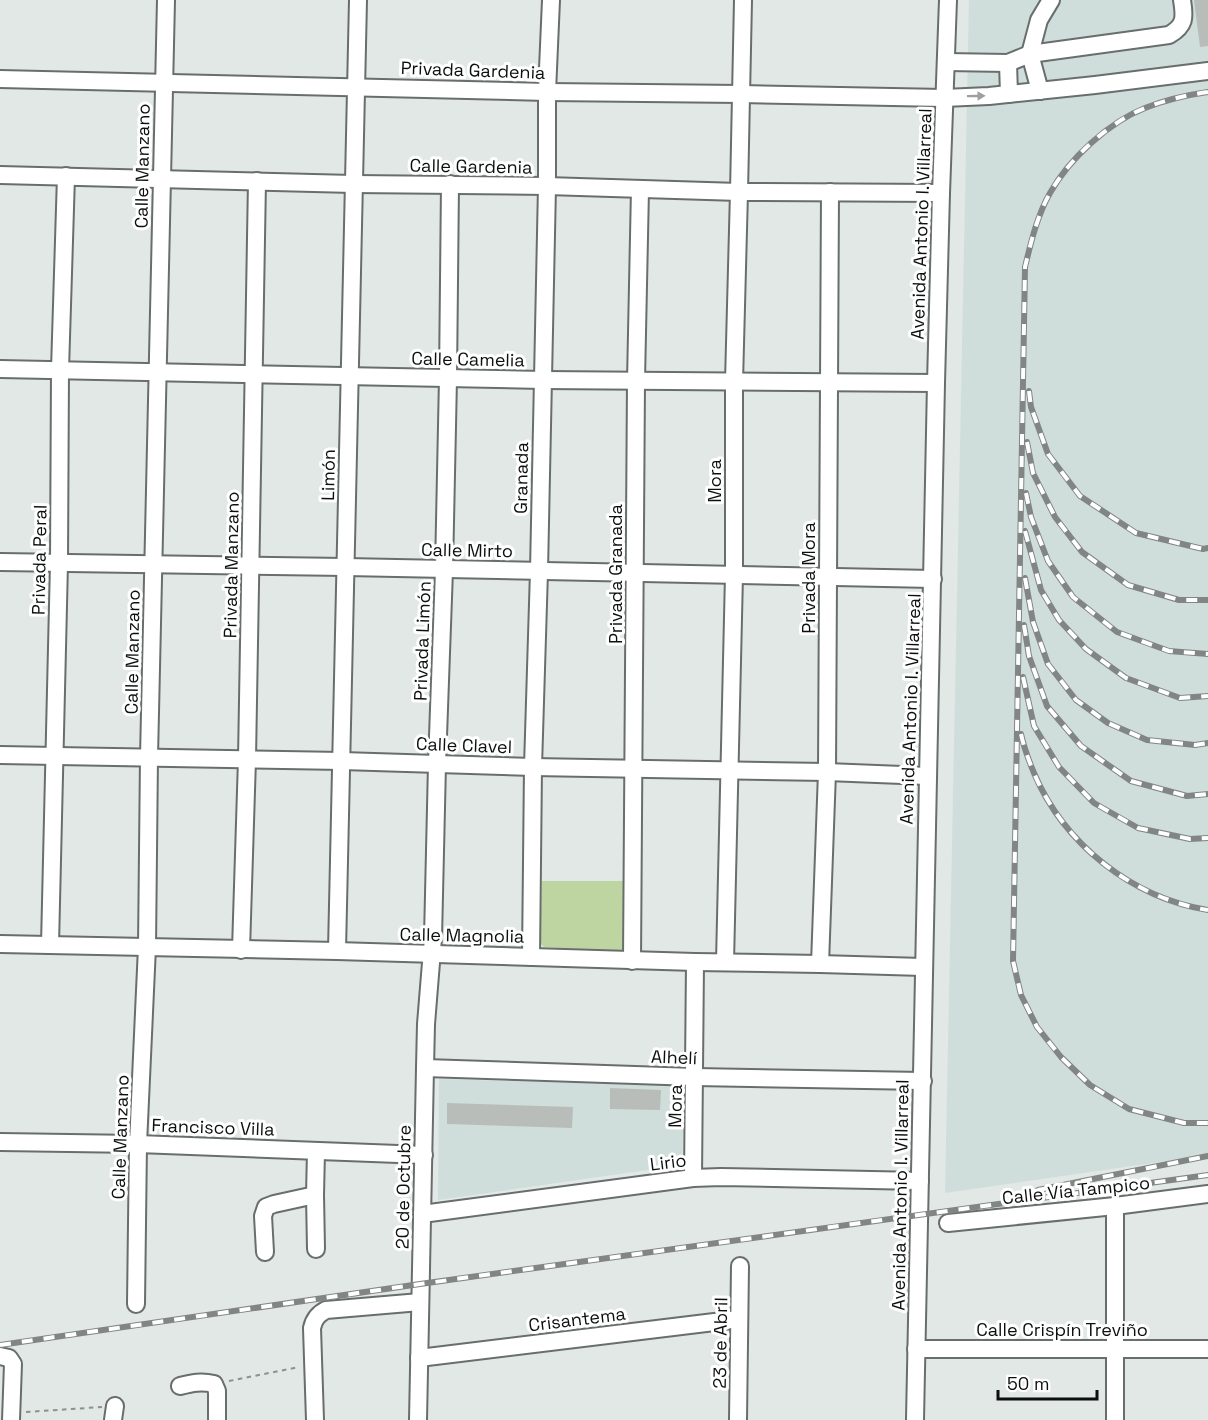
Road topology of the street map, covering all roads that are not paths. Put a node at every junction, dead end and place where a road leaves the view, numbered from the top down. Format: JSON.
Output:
{"nodes":[{"id":1,"x":166,"y":0,"type":"edge"},
{"id":2,"x":358,"y":0,"type":"edge"},
{"id":3,"x":551,"y":0,"type":"edge"},
{"id":4,"x":742,"y":0,"type":"edge"},
{"id":5,"x":948,"y":0,"type":"edge"},
{"id":6,"x":1051,"y":0,"type":"edge"},
{"id":7,"x":1182,"y":0,"type":"edge"},
{"id":8,"x":1030,"y":54,"type":"junction"},
{"id":9,"x":946,"y":62,"type":"junction"},
{"id":10,"x":1008,"y":63,"type":"junction"},
{"id":11,"x":1208,"y":71,"type":"edge"},
{"id":12,"x":0,"y":79,"type":"edge"},
{"id":13,"x":164,"y":82,"type":"junction"},
{"id":14,"x":355,"y":87,"type":"junction"},
{"id":15,"x":1040,"y":91,"type":"junction"},
{"id":16,"x":547,"y":92,"type":"junction"},
{"id":17,"x":741,"y":94,"type":"junction"},
{"id":18,"x":1009,"y":94,"type":"junction"},
{"id":19,"x":944,"y":98,"type":"junction"},
{"id":20,"x":0,"y":175,"type":"edge"},
{"id":21,"x":66,"y":176,"type":"junction"},
{"id":22,"x":161,"y":179,"type":"junction"},
{"id":23,"x":257,"y":181,"type":"junction"},
{"id":24,"x":353,"y":184,"type":"junction"},
{"id":25,"x":450,"y":184,"type":"junction"},
{"id":26,"x":547,"y":186,"type":"junction"},
{"id":27,"x":640,"y":189,"type":"junction"},
{"id":28,"x":739,"y":192,"type":"junction"},
{"id":29,"x":830,"y":192,"type":"junction"},
{"id":30,"x":941,"y":193,"type":"junction"},
{"id":31,"x":0,"y":369,"type":"edge"},
{"id":32,"x":60,"y":370,"type":"junction"},
{"id":33,"x":157,"y":373,"type":"junction"},
{"id":34,"x":253,"y":375,"type":"junction"},
{"id":35,"x":349,"y":376,"type":"junction"},
{"id":36,"x":448,"y":378,"type":"junction"},
{"id":37,"x":543,"y":380,"type":"junction"},
{"id":38,"x":636,"y":381,"type":"junction"},
{"id":39,"x":734,"y":382,"type":"junction"},
{"id":40,"x":830,"y":383,"type":"junction"},
{"id":41,"x":936,"y":383,"type":"junction"},
{"id":42,"x":0,"y":562,"type":"edge"},
{"id":43,"x":59,"y":563,"type":"junction"},
{"id":44,"x":154,"y":564,"type":"junction"},
{"id":45,"x":251,"y":567,"type":"junction"},
{"id":46,"x":346,"y":567,"type":"junction"},
{"id":47,"x":444,"y":570,"type":"junction"},
{"id":48,"x":539,"y":571,"type":"junction"},
{"id":49,"x":635,"y":573,"type":"junction"},
{"id":50,"x":734,"y":575,"type":"junction"},
{"id":51,"x":828,"y":577,"type":"junction"},
{"id":52,"x":933,"y":579,"type":"junction"},
{"id":53,"x":0,"y":754,"type":"edge"},
{"id":54,"x":55,"y":755,"type":"junction"},
{"id":55,"x":149,"y":757,"type":"junction"},
{"id":56,"x":247,"y":759,"type":"junction"},
{"id":57,"x":342,"y":761,"type":"junction"},
{"id":58,"x":437,"y":764,"type":"junction"},
{"id":59,"x":532,"y":767,"type":"junction"},
{"id":60,"x":634,"y":768,"type":"junction"},
{"id":61,"x":730,"y":771,"type":"junction"},
{"id":62,"x":827,"y":772,"type":"junction"},
{"id":63,"x":927,"y":776,"type":"junction"},
{"id":64,"x":0,"y":944,"type":"edge"},
{"id":65,"x":50,"y":945,"type":"junction"},
{"id":66,"x":147,"y":947,"type":"junction"},
{"id":67,"x":241,"y":950,"type":"junction"},
{"id":68,"x":337,"y":951,"type":"junction"},
{"id":69,"x":431,"y":954,"type":"junction"},
{"id":70,"x":531,"y":957,"type":"junction"},
{"id":71,"x":632,"y":961,"type":"junction"},
{"id":72,"x":695,"y":962,"type":"junction"},
{"id":73,"x":725,"y":962,"type":"junction"},
{"id":74,"x":820,"y":964,"type":"junction"},
{"id":75,"x":923,"y":967,"type":"junction"},
{"id":76,"x":425,"y":1068,"type":"junction"},
{"id":77,"x":695,"y":1077,"type":"junction"},
{"id":78,"x":922,"y":1081,"type":"junction"},
{"id":79,"x":0,"y":1142,"type":"edge"},
{"id":80,"x":138,"y":1144,"type":"junction"},
{"id":81,"x":316,"y":1151,"type":"junction"},
{"id":82,"x":424,"y":1155,"type":"junction"},
{"id":83,"x":693,"y":1178,"type":"junction"},
{"id":84,"x":920,"y":1181,"type":"junction"},
{"id":85,"x":1208,"y":1194,"type":"edge"},
{"id":86,"x":315,"y":1195,"type":"junction"},
{"id":87,"x":1115,"y":1206,"type":"junction"},
{"id":88,"x":422,"y":1214,"type":"junction"},
{"id":89,"x":948,"y":1223,"type":"dead end"},
{"id":90,"x":316,"y":1249,"type":"dead end"},
{"id":91,"x":265,"y":1252,"type":"dead end"},
{"id":92,"x":740,"y":1266,"type":"dead end"},
{"id":93,"x":420,"y":1302,"type":"junction"},
{"id":94,"x":136,"y":1304,"type":"dead end"},
{"id":95,"x":739,"y":1319,"type":"junction"},
{"id":96,"x":916,"y":1349,"type":"junction"},
{"id":97,"x":1115,"y":1349,"type":"junction"},
{"id":98,"x":1208,"y":1349,"type":"edge"},
{"id":99,"x":6,"y":1358,"type":"edge"},
{"id":100,"x":419,"y":1358,"type":"junction"},
{"id":101,"x":180,"y":1386,"type":"dead end"},
{"id":102,"x":12,"y":1416,"type":"edge"},
{"id":103,"x":217,"y":1420,"type":"edge"},
{"id":104,"x":315,"y":1420,"type":"edge"},
{"id":105,"x":418,"y":1420,"type":"edge"},
{"id":106,"x":738,"y":1420,"type":"edge"},
{"id":107,"x":915,"y":1420,"type":"edge"},
{"id":108,"x":1115,"y":1420,"type":"edge"}],
"edges":[{"from":1,"to":13,"type":"street","name":"Calle Manzano"},
{"from":2,"to":14,"type":"street","name":"Limón"},
{"from":3,"to":16,"type":"street","name":"Granada"},
{"from":4,"to":17,"type":"street","name":"Mora"},
{"from":5,"to":9,"type":"street","name":"Avenida Antonio I. Villarreal"},
{"from":6,"to":8,"type":"street"},
{"from":7,"to":8,"type":"street"},
{"from":8,"to":10,"type":"street"},
{"from":8,"to":15,"type":"street"},
{"from":9,"to":10,"type":"street"},
{"from":9,"to":19,"type":"street","name":"Avenida Antonio I. Villarreal"},
{"from":10,"to":18,"type":"street"},
{"from":11,"to":15,"type":"street","name":"Privada Gardenia"},
{"from":12,"to":13,"type":"street","name":"Privada Gardenia"},
{"from":13,"to":14,"type":"street","name":"Privada Gardenia"},
{"from":13,"to":22,"type":"street","name":"Calle Manzano"},
{"from":14,"to":16,"type":"street","name":"Privada Gardenia"},
{"from":14,"to":24,"type":"street","name":"Limón"},
{"from":15,"to":18,"type":"street","name":"Privada Gardenia"},
{"from":16,"to":17,"type":"street","name":"Privada Gardenia"},
{"from":16,"to":26,"type":"street","name":"Granada"},
{"from":17,"to":19,"type":"street","name":"Privada Gardenia"},
{"from":17,"to":28,"type":"street","name":"Mora"},
{"from":19,"to":18,"type":"street","name":"Privada Gardenia","one_way":true},
{"from":19,"to":30,"type":"street","name":"Avenida Antonio I. Villarreal"},
{"from":20,"to":21,"type":"street","name":"Calle Gardenia"},
{"from":21,"to":22,"type":"street","name":"Calle Gardenia"},
{"from":21,"to":32,"type":"street","name":"Privada Peral"},
{"from":22,"to":23,"type":"street","name":"Calle Gardenia"},
{"from":22,"to":33,"type":"street","name":"Calle Manzano"},
{"from":23,"to":24,"type":"street","name":"Calle Gardenia"},
{"from":23,"to":34,"type":"street","name":"Privada Manzano"},
{"from":24,"to":25,"type":"street","name":"Calle Gardenia"},
{"from":24,"to":35,"type":"street","name":"Limón"},
{"from":25,"to":26,"type":"street","name":"Calle Gardenia"},
{"from":25,"to":36,"type":"street","name":"Privada Limón"},
{"from":26,"to":27,"type":"street","name":"Calle Gardenia"},
{"from":26,"to":37,"type":"street","name":"Granada"},
{"from":27,"to":28,"type":"street","name":"Calle Gardenia"},
{"from":27,"to":38,"type":"street","name":"Privada Granada"},
{"from":28,"to":29,"type":"street","name":"Calle Gardenia"},
{"from":28,"to":39,"type":"street","name":"Mora"},
{"from":29,"to":30,"type":"street","name":"Calle Gardenia"},
{"from":29,"to":40,"type":"street","name":"Privada Mora"},
{"from":30,"to":41,"type":"street","name":"Avenida Antonio I. Villarreal"},
{"from":31,"to":32,"type":"street","name":"Calle Camelia"},
{"from":32,"to":33,"type":"street","name":"Calle Camelia"},
{"from":32,"to":43,"type":"street","name":"Privada Peral"},
{"from":33,"to":34,"type":"street","name":"Calle Camelia"},
{"from":33,"to":44,"type":"street","name":"Calle Manzano"},
{"from":34,"to":35,"type":"street","name":"Calle Camelia"},
{"from":34,"to":45,"type":"street","name":"Privada Manzano"},
{"from":35,"to":36,"type":"street","name":"Calle Camelia"},
{"from":35,"to":46,"type":"street","name":"Limón"},
{"from":36,"to":37,"type":"street","name":"Calle Camelia"},
{"from":36,"to":47,"type":"street","name":"Privada Limón"},
{"from":37,"to":38,"type":"street","name":"Calle Camelia"},
{"from":37,"to":48,"type":"street","name":"Granada"},
{"from":38,"to":39,"type":"street","name":"Calle Camelia"},
{"from":38,"to":49,"type":"street","name":"Privada Granada"},
{"from":39,"to":40,"type":"street","name":"Calle Camelia"},
{"from":39,"to":50,"type":"street","name":"Mora"},
{"from":40,"to":41,"type":"street","name":"Calle Camelia"},
{"from":40,"to":51,"type":"street","name":"Privada Mora"},
{"from":41,"to":52,"type":"street","name":"Avenida Antonio I. Villarreal"},
{"from":42,"to":43,"type":"street","name":"Calle Mirto"},
{"from":43,"to":44,"type":"street","name":"Calle Mirto"},
{"from":43,"to":54,"type":"street","name":"Privada Peral"},
{"from":44,"to":45,"type":"street","name":"Calle Mirto"},
{"from":44,"to":55,"type":"street","name":"Calle Manzano"},
{"from":45,"to":46,"type":"street","name":"Calle Mirto"},
{"from":45,"to":56,"type":"street","name":"Privada Manzano"},
{"from":46,"to":47,"type":"street","name":"Calle Mirto"},
{"from":46,"to":57,"type":"street","name":"Limón"},
{"from":47,"to":48,"type":"street","name":"Calle Mirto"},
{"from":47,"to":58,"type":"street","name":"Privada Limón"},
{"from":48,"to":49,"type":"street","name":"Calle Mirto"},
{"from":48,"to":59,"type":"street","name":"Granada"},
{"from":49,"to":50,"type":"street","name":"Calle Mirto"},
{"from":49,"to":60,"type":"street","name":"Privada Granada"},
{"from":50,"to":51,"type":"street","name":"Calle Mirto"},
{"from":50,"to":61,"type":"street","name":"Mora"},
{"from":51,"to":52,"type":"street","name":"Calle Mirto"},
{"from":51,"to":62,"type":"street","name":"Privada Mora"},
{"from":52,"to":63,"type":"street","name":"Avenida Antonio I. Villarreal"},
{"from":53,"to":54,"type":"street","name":"Calle Clavel"},
{"from":54,"to":55,"type":"street","name":"Calle Clavel"},
{"from":54,"to":65,"type":"street","name":"Privada Peral"},
{"from":55,"to":56,"type":"street","name":"Calle Clavel"},
{"from":55,"to":66,"type":"street","name":"Calle Manzano"},
{"from":56,"to":57,"type":"street","name":"Calle Clavel"},
{"from":56,"to":67,"type":"street","name":"Privada Manzano"},
{"from":57,"to":58,"type":"street","name":"Calle Clavel"},
{"from":57,"to":68,"type":"street","name":"Limón"},
{"from":58,"to":59,"type":"street","name":"Calle Clavel"},
{"from":58,"to":69,"type":"street","name":"Privada Limón"},
{"from":59,"to":60,"type":"street","name":"Calle Clavel"},
{"from":59,"to":70,"type":"street","name":"Granada"},
{"from":60,"to":61,"type":"street","name":"Calle Clavel"},
{"from":60,"to":71,"type":"street","name":"Privada Granada"},
{"from":61,"to":62,"type":"street","name":"Calle Clavel"},
{"from":61,"to":73,"type":"street","name":"Mora"},
{"from":62,"to":63,"type":"street","name":"Calle Clavel"},
{"from":62,"to":74,"type":"street","name":"Privada Mora"},
{"from":63,"to":75,"type":"street","name":"Avenida Antonio I. Villarreal"},
{"from":64,"to":65,"type":"street","name":"Calle Magnolia"},
{"from":65,"to":66,"type":"street","name":"Calle Magnolia"},
{"from":66,"to":67,"type":"street","name":"Calle Magnolia"},
{"from":66,"to":80,"type":"street","name":"Calle Manzano"},
{"from":67,"to":68,"type":"street","name":"Calle Magnolia"},
{"from":68,"to":69,"type":"street","name":"Calle Magnolia"},
{"from":69,"to":70,"type":"street","name":"Calle Magnolia"},
{"from":69,"to":76,"type":"street","name":"20 de Octubre"},
{"from":70,"to":71,"type":"street","name":"Calle Magnolia"},
{"from":71,"to":72,"type":"street","name":"Calle Magnolia"},
{"from":72,"to":73,"type":"street","name":"Calle Magnolia"},
{"from":72,"to":77,"type":"street","name":"Mora"},
{"from":73,"to":74,"type":"street","name":"Calle Magnolia"},
{"from":74,"to":75,"type":"street","name":"Calle Magnolia"},
{"from":75,"to":78,"type":"street","name":"Avenida Antonio I. Villarreal"},
{"from":76,"to":77,"type":"street","name":"Alhelí"},
{"from":76,"to":82,"type":"street","name":"20 de Octubre"},
{"from":77,"to":78,"type":"street","name":"Alhelí"},
{"from":77,"to":83,"type":"street","name":"Mora"},
{"from":78,"to":84,"type":"street","name":"Avenida Antonio I. Villarreal"},
{"from":79,"to":80,"type":"street","name":"Francisco Villa"},
{"from":80,"to":81,"type":"street","name":"Francisco Villa"},
{"from":80,"to":94,"type":"street","name":"Calle Manzano"},
{"from":81,"to":82,"type":"street","name":"Francisco Villa"},
{"from":81,"to":86,"type":"street"},
{"from":82,"to":88,"type":"street","name":"20 de Octubre"},
{"from":83,"to":84,"type":"street","name":"Lirio"},
{"from":83,"to":88,"type":"street","name":"Lirio"},
{"from":84,"to":96,"type":"street","name":"Avenida Antonio I. Villarreal"},
{"from":85,"to":87,"type":"street","name":"Calle Vía Tampico"},
{"from":86,"to":90,"type":"street"},
{"from":86,"to":91,"type":"street"},
{"from":87,"to":89,"type":"street","name":"Calle Vía Tampico"},
{"from":87,"to":97,"type":"street"},
{"from":88,"to":93,"type":"street","name":"20 de Octubre"},
{"from":92,"to":95,"type":"street","name":"23 de Abril"},
{"from":93,"to":100,"type":"street","name":"20 de Octubre"},
{"from":93,"to":104,"type":"street"},
{"from":95,"to":100,"type":"street","name":"Crisantema"},
{"from":95,"to":106,"type":"street","name":"23 de Abril"},
{"from":96,"to":97,"type":"street","name":"Calle Crispín Treviño"},
{"from":96,"to":107,"type":"street","name":"Avenida Antonio I. Villarreal"},
{"from":97,"to":98,"type":"street","name":"Calle Crispín Treviño"},
{"from":97,"to":108,"type":"street"},
{"from":99,"to":102,"type":"street"},
{"from":100,"to":105,"type":"street","name":"20 de Octubre"},
{"from":101,"to":103,"type":"street"}]}
